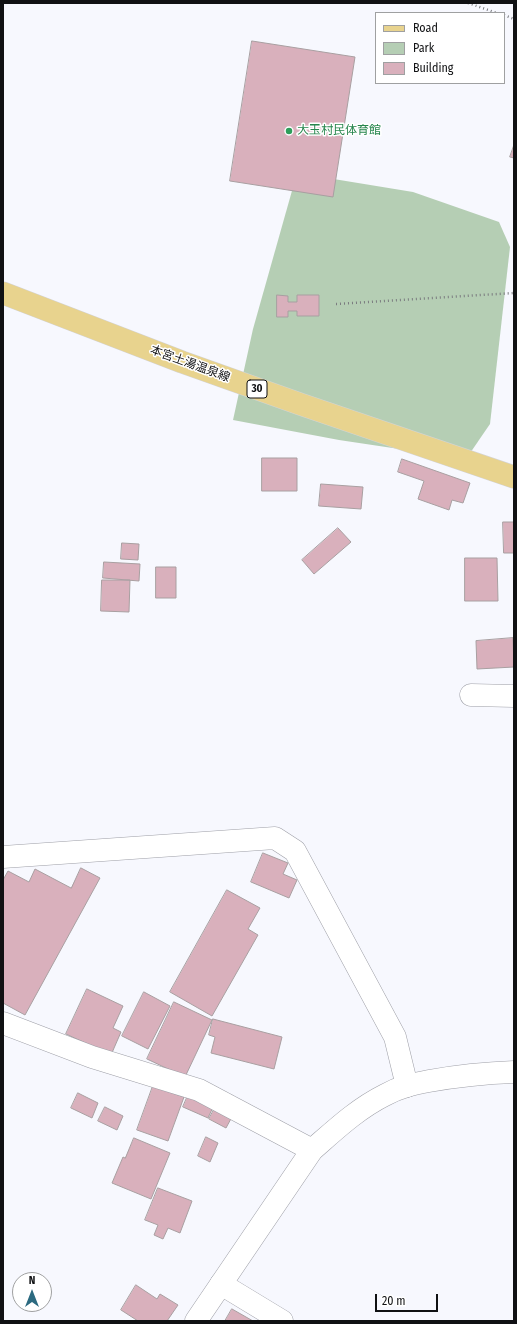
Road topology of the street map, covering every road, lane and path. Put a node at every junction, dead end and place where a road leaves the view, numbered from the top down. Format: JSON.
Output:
{"nodes":[{"id":1,"x":468,"y":3,"type":"edge"},
{"id":2,"x":494,"y":12,"type":"edge"},
{"id":3,"x":3,"y":292,"type":"edge"},
{"id":4,"x":514,"y":293,"type":"edge"},
{"id":5,"x":336,"y":304,"type":"dead end"},
{"id":6,"x":514,"y":477,"type":"edge"},
{"id":7,"x":470,"y":695,"type":"dead end"},
{"id":8,"x":514,"y":696,"type":"edge"},
{"id":9,"x":3,"y":857,"type":"edge"},
{"id":10,"x":3,"y":1023,"type":"edge"},
{"id":11,"x":514,"y":1072,"type":"edge"},
{"id":12,"x":407,"y":1086,"type":"junction"},
{"id":13,"x":312,"y":1150,"type":"junction"},
{"id":14,"x":221,"y":1284,"type":"junction"},
{"id":15,"x":196,"y":1321,"type":"edge"},
{"id":16,"x":282,"y":1321,"type":"edge"}],
"edges":[{"from":1,"to":2,"type":"path"},
{"from":3,"to":6,"type":"main road","name":"本宮土湯温泉線","number":"30"},
{"from":4,"to":5,"type":"path"},
{"from":7,"to":8,"type":"street"},
{"from":9,"to":12,"type":"street"},
{"from":10,"to":13,"type":"street"},
{"from":11,"to":12,"type":"street"},
{"from":12,"to":13,"type":"street"},
{"from":13,"to":14,"type":"street"},
{"from":14,"to":15,"type":"street"},
{"from":14,"to":16,"type":"street"}]}
